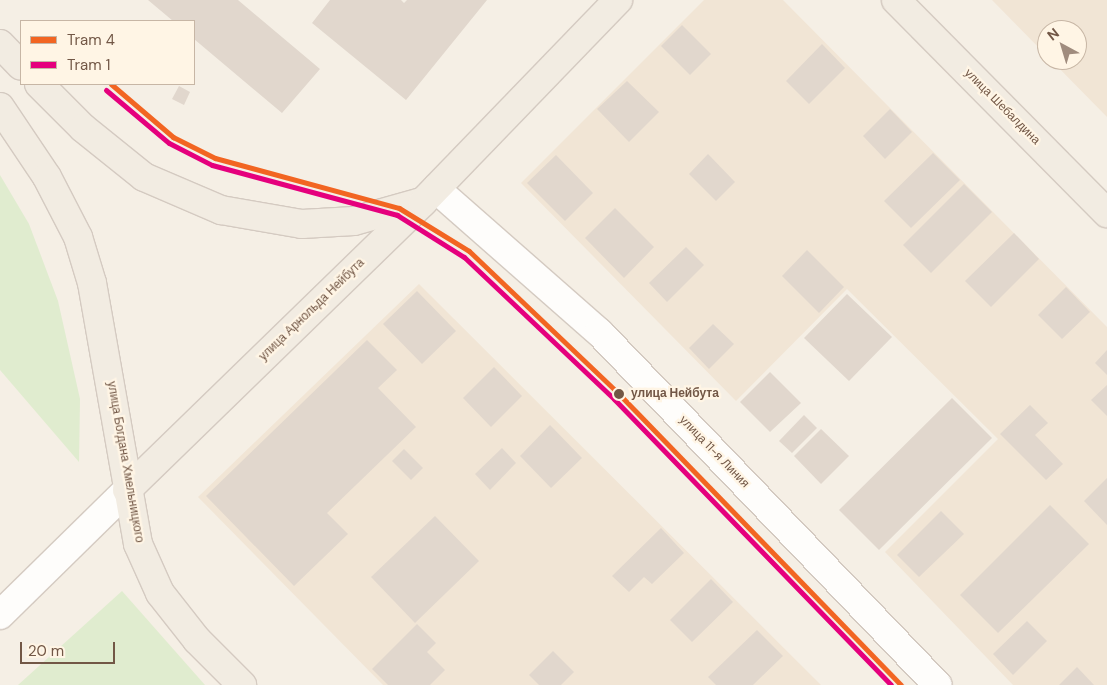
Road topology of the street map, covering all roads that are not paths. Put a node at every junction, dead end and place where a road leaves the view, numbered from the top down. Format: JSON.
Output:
{"nodes":[{"id":1,"x":618,"y":0,"type":"edge"},
{"id":2,"x":896,"y":0,"type":"edge"},
{"id":3,"x":0,"y":44,"type":"edge"},
{"id":4,"x":20,"y":65,"type":"edge"},
{"id":5,"x":40,"y":85,"type":"edge"},
{"id":6,"x":0,"y":107,"type":"edge"},
{"id":7,"x":429,"y":195,"type":"junction"},
{"id":8,"x":1107,"y":214,"type":"edge"},
{"id":9,"x":128,"y":490,"type":"junction"},
{"id":10,"x":0,"y":616,"type":"edge"},
{"id":11,"x":242,"y":685,"type":"edge"},
{"id":12,"x":938,"y":685,"type":"edge"}],
"edges":[{"from":1,"to":7,"type":"main road","name":"улица Арнольда Нейбута"},
{"from":2,"to":8,"type":"main road","name":"улица Шебалдина"},
{"from":3,"to":4,"type":"main road"},
{"from":5,"to":7,"type":"main road"},
{"from":6,"to":9,"type":"main road","name":"улица Богдана Хмельницкого"},
{"from":7,"to":9,"type":"main road","name":"улица Арнольда Нейбута"},
{"from":7,"to":12,"type":"street","name":"улица 11-я Линия"},
{"from":9,"to":10,"type":"street","name":"улица Арнольда Нейбута"},
{"from":9,"to":11,"type":"main road","name":"улица Богдана Хмельницкого"}]}
